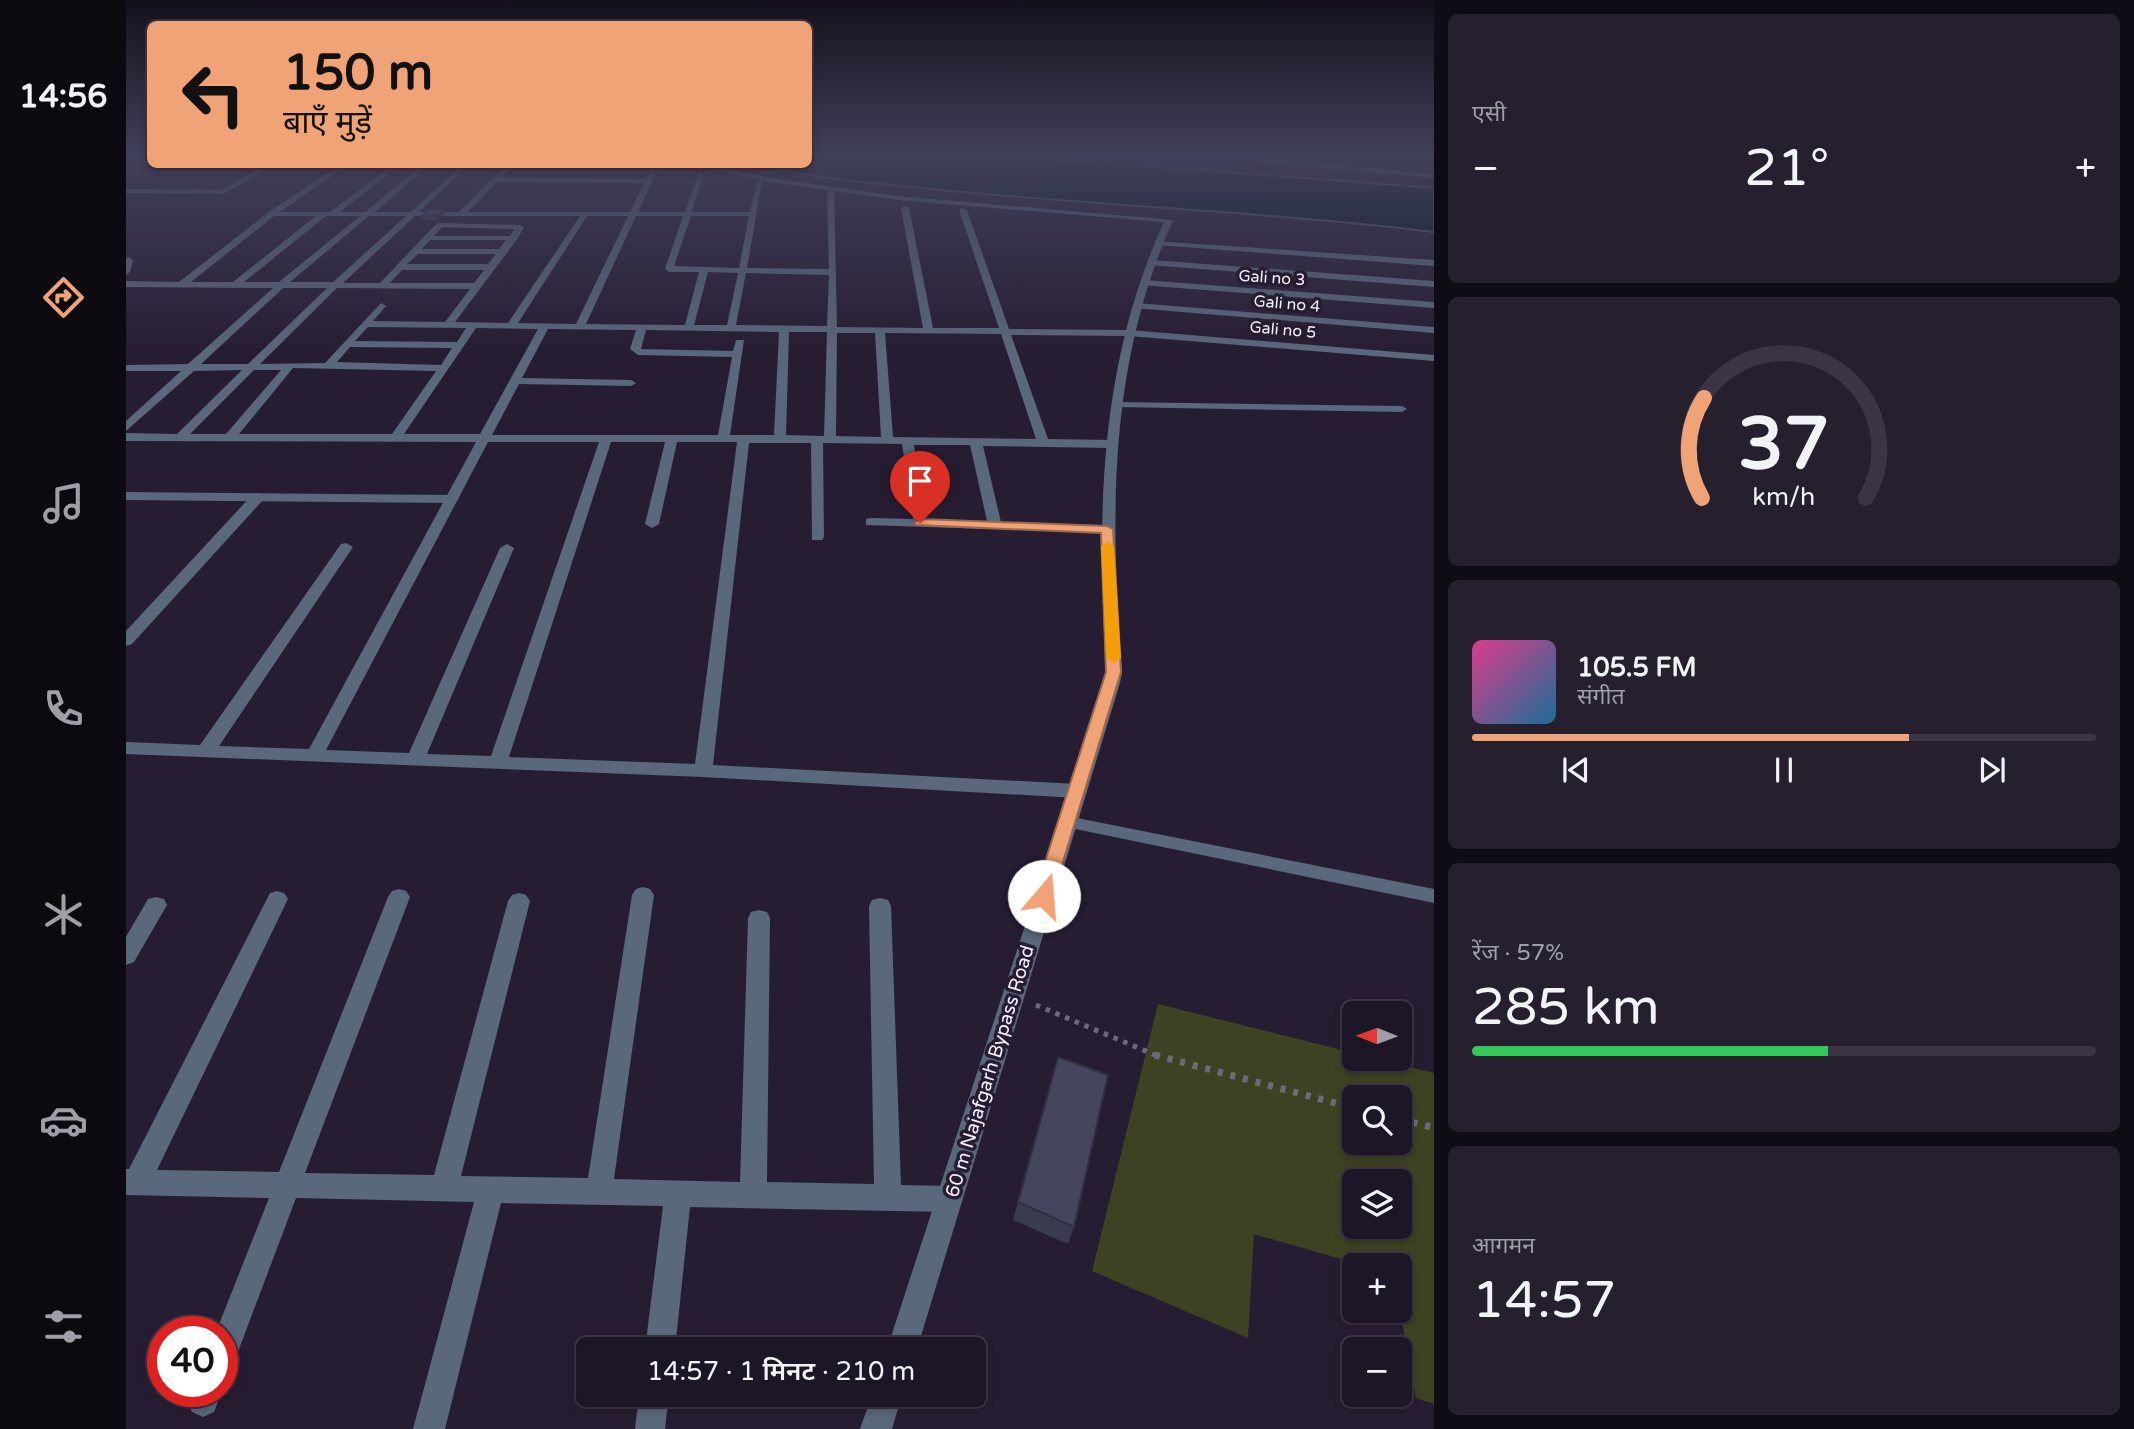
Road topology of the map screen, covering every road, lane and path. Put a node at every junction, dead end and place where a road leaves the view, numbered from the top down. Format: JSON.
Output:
{"nodes":[{"id":1,"x":263,"y":221,"type":"edge"},
{"id":2,"x":320,"y":221,"type":"edge"},
{"id":3,"x":360,"y":221,"type":"edge"},
{"id":4,"x":403,"y":221,"type":"edge"},
{"id":5,"x":581,"y":221,"type":"edge"},
{"id":6,"x":632,"y":221,"type":"edge"},
{"id":7,"x":684,"y":221,"type":"edge"},
{"id":8,"x":751,"y":221,"type":"edge"},
{"id":9,"x":832,"y":221,"type":"edge"},
{"id":10,"x":907,"y":221,"type":"edge"},
{"id":11,"x":967,"y":221,"type":"edge"},
{"id":12,"x":1169,"y":221,"type":"edge"},
{"id":13,"x":1157,"y":243,"type":"junction"},
{"id":14,"x":415,"y":251,"type":"junction"},
{"id":15,"x":503,"y":252,"type":"junction"},
{"id":16,"x":1310,"y":254,"type":"junction"},
{"id":17,"x":1371,"y":258,"type":"junction"},
{"id":18,"x":130,"y":260,"type":"dead end"},
{"id":19,"x":1152,"y":263,"type":"junction"},
{"id":20,"x":1434,"y":263,"type":"edge"},
{"id":21,"x":400,"y":267,"type":"junction"},
{"id":22,"x":493,"y":267,"type":"junction"},
{"id":23,"x":704,"y":271,"type":"junction"},
{"id":24,"x":740,"y":271,"type":"junction"},
{"id":25,"x":126,"y":272,"type":"edge"},
{"id":26,"x":833,"y":272,"type":"junction"},
{"id":27,"x":1384,"y":280,"type":"junction"},
{"id":28,"x":1144,"y":283,"type":"junction"},
{"id":29,"x":126,"y":284,"type":"edge"},
{"id":30,"x":182,"y":284,"type":"junction"},
{"id":31,"x":236,"y":284,"type":"junction"},
{"id":32,"x":282,"y":284,"type":"junction"},
{"id":33,"x":1434,"y":284,"type":"edge"},
{"id":34,"x":334,"y":285,"type":"junction"},
{"id":35,"x":383,"y":285,"type":"junction"},
{"id":36,"x":478,"y":286,"type":"junction"},
{"id":37,"x":1434,"y":305,"type":"edge"},
{"id":38,"x":381,"y":306,"type":"dead end"},
{"id":39,"x":1137,"y":306,"type":"junction"},
{"id":40,"x":1407,"y":320,"type":"junction"},
{"id":41,"x":365,"y":324,"type":"junction"},
{"id":42,"x":449,"y":324,"type":"junction"},
{"id":43,"x":474,"y":324,"type":"junction"},
{"id":44,"x":512,"y":324,"type":"junction"},
{"id":45,"x":545,"y":325,"type":"junction"},
{"id":46,"x":580,"y":325,"type":"junction"},
{"id":47,"x":642,"y":326,"type":"junction"},
{"id":48,"x":689,"y":327,"type":"junction"},
{"id":49,"x":736,"y":328,"type":"junction"},
{"id":50,"x":784,"y":329,"type":"junction"},
{"id":51,"x":832,"y":330,"type":"junction"},
{"id":52,"x":880,"y":330,"type":"junction"},
{"id":53,"x":1434,"y":330,"type":"edge"},
{"id":54,"x":929,"y":331,"type":"junction"},
{"id":55,"x":1005,"y":332,"type":"junction"},
{"id":56,"x":1129,"y":333,"type":"junction"},
{"id":57,"x":346,"y":344,"type":"junction"},
{"id":58,"x":459,"y":345,"type":"junction"},
{"id":59,"x":738,"y":354,"type":"junction"},
{"id":60,"x":1428,"y":355,"type":"edge"},
{"id":61,"x":283,"y":365,"type":"junction"},
{"id":62,"x":193,"y":366,"type":"junction"},
{"id":63,"x":254,"y":366,"type":"junction"},
{"id":64,"x":335,"y":366,"type":"junction"},
{"id":65,"x":126,"y":368,"type":"edge"},
{"id":66,"x":443,"y":368,"type":"junction"},
{"id":67,"x":516,"y":381,"type":"junction"},
{"id":68,"x":631,"y":383,"type":"dead end"},
{"id":69,"x":1119,"y":405,"type":"junction"},
{"id":70,"x":1402,"y":410,"type":"dead end"},
{"id":71,"x":126,"y":427,"type":"edge"},
{"id":72,"x":126,"y":437,"type":"edge"},
{"id":73,"x":180,"y":437,"type":"junction"},
{"id":74,"x":230,"y":437,"type":"junction"},
{"id":75,"x":396,"y":437,"type":"junction"},
{"id":76,"x":487,"y":437,"type":"junction"},
{"id":77,"x":606,"y":438,"type":"junction"},
{"id":78,"x":672,"y":439,"type":"junction"},
{"id":79,"x":723,"y":439,"type":"junction"},
{"id":80,"x":743,"y":439,"type":"junction"},
{"id":81,"x":780,"y":439,"type":"junction"},
{"id":82,"x":824,"y":439,"type":"junction"},
{"id":83,"x":887,"y":440,"type":"junction"},
{"id":84,"x":907,"y":440,"type":"junction"},
{"id":85,"x":976,"y":443,"type":"junction"},
{"id":86,"x":1044,"y":444,"type":"junction"},
{"id":87,"x":1113,"y":444,"type":"junction"},
{"id":88,"x":126,"y":496,"type":"edge"},
{"id":89,"x":258,"y":497,"type":"junction"},
{"id":90,"x":453,"y":499,"type":"junction"},
{"id":91,"x":871,"y":522,"type":"dead end"},
{"id":92,"x":920,"y":523,"type":"junction"},
{"id":93,"x":652,"y":524,"type":"dead end"},
{"id":94,"x":995,"y":525,"type":"junction"},
{"id":95,"x":1107,"y":529,"type":"junction"},
{"id":96,"x":817,"y":537,"type":"dead end"},
{"id":97,"x":346,"y":548,"type":"dead end"},
{"id":98,"x":507,"y":548,"type":"dead end"},
{"id":99,"x":126,"y":641,"type":"edge"},
{"id":100,"x":126,"y":748,"type":"edge"},
{"id":101,"x":205,"y":752,"type":"junction"},
{"id":102,"x":313,"y":756,"type":"junction"},
{"id":103,"x":415,"y":761,"type":"junction"},
{"id":104,"x":498,"y":764,"type":"junction"},
{"id":105,"x":703,"y":771,"type":"junction"},
{"id":106,"x":1077,"y":791,"type":"junction"},
{"id":107,"x":1067,"y":822,"type":"junction"},
{"id":108,"x":643,"y":895,"type":"dead end"},
{"id":109,"x":1434,"y":896,"type":"edge"},
{"id":110,"x":398,"y":897,"type":"dead end"},
{"id":111,"x":277,"y":899,"type":"dead end"},
{"id":112,"x":519,"y":901,"type":"dead end"},
{"id":113,"x":156,"y":905,"type":"dead end"},
{"id":114,"x":880,"y":906,"type":"dead end"},
{"id":115,"x":759,"y":918,"type":"dead end"},
{"id":116,"x":126,"y":956,"type":"edge"},
{"id":117,"x":1013,"y":995,"type":"junction"},
{"id":118,"x":1342,"y":1105,"type":"edge"},
{"id":119,"x":1412,"y":1122,"type":"edge"},
{"id":120,"x":1434,"y":1128,"type":"edge"},
{"id":121,"x":132,"y":1182,"type":"edge"},
{"id":122,"x":289,"y":1185,"type":"junction"},
{"id":123,"x":444,"y":1189,"type":"junction"},
{"id":124,"x":491,"y":1189,"type":"junction"},
{"id":125,"x":599,"y":1192,"type":"junction"},
{"id":126,"x":678,"y":1193,"type":"junction"},
{"id":127,"x":753,"y":1195,"type":"junction"},
{"id":128,"x":888,"y":1198,"type":"junction"},
{"id":129,"x":949,"y":1199,"type":"junction"},
{"id":130,"x":237,"y":1316,"type":"edge"},
{"id":131,"x":661,"y":1337,"type":"edge"},
{"id":132,"x":906,"y":1337,"type":"edge"},
{"id":133,"x":652,"y":1407,"type":"edge"},
{"id":134,"x":883,"y":1407,"type":"edge"},
{"id":135,"x":650,"y":1426,"type":"dead end"},
{"id":136,"x":429,"y":1429,"type":"edge"},
{"id":137,"x":876,"y":1429,"type":"edge"}],
"edges":[{"from":1,"to":30,"type":"street"},
{"from":2,"to":31,"type":"street"},
{"from":3,"to":32,"type":"street"},
{"from":4,"to":34,"type":"street"},
{"from":5,"to":44,"type":"street"},
{"from":6,"to":46,"type":"street"},
{"from":7,"to":23,"type":"street"},
{"from":8,"to":24,"type":"street"},
{"from":9,"to":26,"type":"street"},
{"from":10,"to":54,"type":"street"},
{"from":11,"to":55,"type":"street"},
{"from":12,"to":13,"type":"street","name":"60 m Najafgarh Bypass Road"},
{"from":13,"to":16,"type":"street"},
{"from":13,"to":19,"type":"street","name":"60 m Najafgarh Bypass Road"},
{"from":14,"to":15,"type":"street"},
{"from":14,"to":15,"type":"street"},
{"from":14,"to":21,"type":"street"},
{"from":15,"to":22,"type":"street"},
{"from":16,"to":17,"type":"street"},
{"from":16,"to":17,"type":"street","name":"Gali no 3"},
{"from":17,"to":20,"type":"street"},
{"from":17,"to":27,"type":"street"},
{"from":18,"to":25,"type":"street"},
{"from":19,"to":27,"type":"street"},
{"from":19,"to":28,"type":"street","name":"60 m Najafgarh Bypass Road"},
{"from":21,"to":22,"type":"street"},
{"from":21,"to":35,"type":"street"},
{"from":22,"to":36,"type":"street"},
{"from":23,"to":24,"type":"street"},
{"from":23,"to":48,"type":"street"},
{"from":24,"to":26,"type":"street"},
{"from":24,"to":49,"type":"street"},
{"from":26,"to":51,"type":"street"},
{"from":27,"to":33,"type":"street"},
{"from":27,"to":40,"type":"street"},
{"from":28,"to":39,"type":"street","name":"60 m Najafgarh Bypass Road"},
{"from":28,"to":40,"type":"street","name":"Gali no 3"},
{"from":29,"to":30,"type":"street"},
{"from":30,"to":31,"type":"street"},
{"from":31,"to":32,"type":"street"},
{"from":32,"to":34,"type":"street"},
{"from":32,"to":62,"type":"street"},
{"from":34,"to":35,"type":"street"},
{"from":34,"to":63,"type":"street"},
{"from":35,"to":36,"type":"street"},
{"from":36,"to":42,"type":"street"},
{"from":37,"to":40,"type":"street"},
{"from":38,"to":41,"type":"street"},
{"from":39,"to":40,"type":"street","name":"Gali no 4"},
{"from":39,"to":56,"type":"street","name":"60 m Najafgarh Bypass Road"},
{"from":40,"to":53,"type":"street","name":"Gali no 4"},
{"from":41,"to":42,"type":"street","name":"Gali no 5"},
{"from":41,"to":57,"type":"street"},
{"from":42,"to":43,"type":"street","name":"Gali no 5"},
{"from":43,"to":44,"type":"street","name":"Gali no 5"},
{"from":43,"to":58,"type":"street"},
{"from":44,"to":45,"type":"street","name":"Gali no 5"},
{"from":45,"to":46,"type":"street","name":"Gali no 5"},
{"from":45,"to":67,"type":"street"},
{"from":46,"to":47,"type":"street","name":"Gali no 5"},
{"from":47,"to":48,"type":"street","name":"Gali no 5"},
{"from":47,"to":59,"type":"street"},
{"from":48,"to":49,"type":"street","name":"Gali no 5"},
{"from":49,"to":50,"type":"street","name":"Gali no 5"},
{"from":49,"to":59,"type":"street"},
{"from":50,"to":51,"type":"street","name":"Gali no 5"},
{"from":50,"to":81,"type":"street"},
{"from":51,"to":52,"type":"street","name":"Gali no 5"},
{"from":51,"to":82,"type":"street"},
{"from":52,"to":54,"type":"street","name":"Gali no 5"},
{"from":52,"to":83,"type":"street"},
{"from":54,"to":55,"type":"street","name":"Gali no 5"},
{"from":55,"to":56,"type":"street","name":"Gali no 5"},
{"from":55,"to":86,"type":"street"},
{"from":56,"to":60,"type":"street","name":"Gali no 5"},
{"from":56,"to":69,"type":"street","name":"60 m Najafgarh Bypass Road"},
{"from":57,"to":58,"type":"street"},
{"from":57,"to":64,"type":"street"},
{"from":58,"to":66,"type":"street"},
{"from":59,"to":79,"type":"street"},
{"from":61,"to":63,"type":"street"},
{"from":61,"to":64,"type":"street"},
{"from":61,"to":74,"type":"street"},
{"from":62,"to":63,"type":"street"},
{"from":62,"to":65,"type":"street"},
{"from":62,"to":71,"type":"street"},
{"from":63,"to":73,"type":"street"},
{"from":64,"to":66,"type":"street"},
{"from":66,"to":75,"type":"street"},
{"from":67,"to":68,"type":"street"},
{"from":67,"to":76,"type":"street"},
{"from":69,"to":70,"type":"lane"},
{"from":69,"to":87,"type":"street","name":"60 m Najafgarh Bypass Road"},
{"from":72,"to":73,"type":"street"},
{"from":73,"to":74,"type":"street"},
{"from":74,"to":75,"type":"street"},
{"from":75,"to":76,"type":"street"},
{"from":76,"to":77,"type":"street"},
{"from":76,"to":90,"type":"street"},
{"from":77,"to":78,"type":"street"},
{"from":77,"to":104,"type":"street"},
{"from":78,"to":79,"type":"street"},
{"from":78,"to":93,"type":"street"},
{"from":79,"to":80,"type":"street"},
{"from":80,"to":81,"type":"street"},
{"from":80,"to":105,"type":"street"},
{"from":81,"to":82,"type":"street"},
{"from":82,"to":83,"type":"street"},
{"from":82,"to":96,"type":"street"},
{"from":83,"to":84,"type":"street"},
{"from":84,"to":85,"type":"street"},
{"from":84,"to":92,"type":"street"},
{"from":85,"to":86,"type":"street"},
{"from":85,"to":94,"type":"street"},
{"from":86,"to":87,"type":"street"},
{"from":87,"to":95,"type":"street","name":"60 m Najafgarh Bypass Road"},
{"from":88,"to":89,"type":"lane"},
{"from":89,"to":90,"type":"lane"},
{"from":89,"to":99,"type":"street"},
{"from":90,"to":102,"type":"street"},
{"from":91,"to":92,"type":"street"},
{"from":92,"to":94,"type":"street"},
{"from":94,"to":95,"type":"street"},
{"from":95,"to":106,"type":"street","name":"60 m Najafgarh Bypass Road"},
{"from":97,"to":101,"type":"street"},
{"from":98,"to":103,"type":"street"},
{"from":100,"to":101,"type":"street"},
{"from":101,"to":102,"type":"street"},
{"from":102,"to":103,"type":"street"},
{"from":103,"to":104,"type":"street"},
{"from":104,"to":105,"type":"street"},
{"from":105,"to":106,"type":"street"},
{"from":106,"to":107,"type":"street","name":"60 m Najafgarh Bypass Road"},
{"from":107,"to":109,"type":"lane"},
{"from":107,"to":117,"type":"street","name":"60 m Najafgarh Bypass Road"},
{"from":108,"to":125,"type":"street"},
{"from":110,"to":122,"type":"street"},
{"from":111,"to":121,"type":"street"},
{"from":112,"to":123,"type":"street"},
{"from":113,"to":116,"type":"street"},
{"from":114,"to":128,"type":"street"},
{"from":115,"to":127,"type":"street"},
{"from":117,"to":118,"type":"path"},
{"from":117,"to":129,"type":"street","name":"60 m Najafgarh Bypass Road"},
{"from":119,"to":120,"type":"path"},
{"from":121,"to":122,"type":"street"},
{"from":122,"to":123,"type":"street"},
{"from":122,"to":130,"type":"street"},
{"from":123,"to":124,"type":"street"},
{"from":124,"to":125,"type":"street"},
{"from":124,"to":136,"type":"street"},
{"from":125,"to":126,"type":"street"},
{"from":126,"to":127,"type":"street"},
{"from":126,"to":131,"type":"street"},
{"from":127,"to":128,"type":"street"},
{"from":128,"to":129,"type":"street"},
{"from":129,"to":132,"type":"street","name":"60 m Najafgarh Bypass Road"},
{"from":133,"to":135,"type":"street"},
{"from":134,"to":137,"type":"street"}]}
